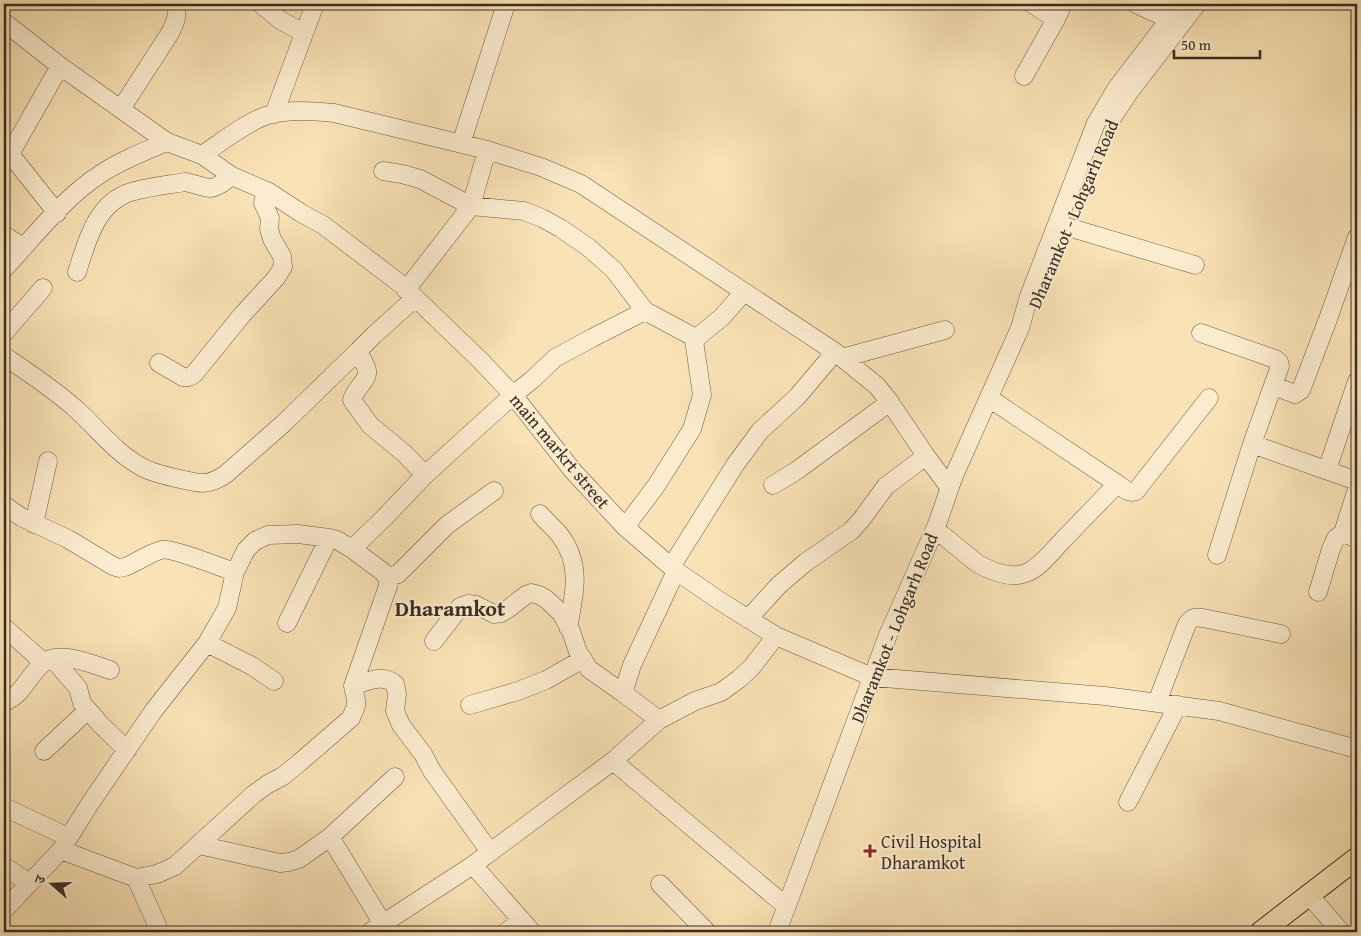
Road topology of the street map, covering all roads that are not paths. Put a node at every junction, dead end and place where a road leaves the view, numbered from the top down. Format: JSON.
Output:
{"nodes":[{"id":1,"x":175,"y":4,"type":"edge"},
{"id":2,"x":261,"y":4,"type":"edge"},
{"id":3,"x":315,"y":4,"type":"edge"},
{"id":4,"x":506,"y":4,"type":"edge"},
{"id":5,"x":1032,"y":4,"type":"edge"},
{"id":6,"x":1136,"y":4,"type":"edge"},
{"id":7,"x":1181,"y":4,"type":"edge"},
{"id":8,"x":1197,"y":4,"type":"edge"},
{"id":9,"x":1060,"y":11,"type":"edge"},
{"id":10,"x":1169,"y":19,"type":"junction"},
{"id":11,"x":4,"y":22,"type":"edge"},
{"id":12,"x":304,"y":33,"type":"junction"},
{"id":13,"x":60,"y":66,"type":"junction"},
{"id":14,"x":1024,"y":76,"type":"dead end"},
{"id":15,"x":121,"y":109,"type":"junction"},
{"id":16,"x":274,"y":114,"type":"junction"},
{"id":17,"x":167,"y":142,"type":"junction"},
{"id":18,"x":461,"y":144,"type":"junction"},
{"id":19,"x":487,"y":150,"type":"junction"},
{"id":20,"x":202,"y":155,"type":"junction"},
{"id":21,"x":7,"y":157,"type":"edge"},
{"id":22,"x":383,"y":172,"type":"dead end"},
{"id":23,"x":232,"y":176,"type":"junction"},
{"id":24,"x":268,"y":191,"type":"junction"},
{"id":25,"x":471,"y":206,"type":"junction"},
{"id":26,"x":56,"y":212,"type":"junction"},
{"id":27,"x":1068,"y":226,"type":"junction"},
{"id":28,"x":4,"y":235,"type":"edge"},
{"id":29,"x":1357,"y":238,"type":"edge"},
{"id":30,"x":23,"y":247,"type":"junction"},
{"id":31,"x":1195,"y":265,"type":"dead end"},
{"id":32,"x":4,"y":270,"type":"edge"},
{"id":33,"x":77,"y":272,"type":"dead end"},
{"id":34,"x":43,"y":288,"type":"dead end"},
{"id":35,"x":744,"y":292,"type":"junction"},
{"id":36,"x":410,"y":294,"type":"junction"},
{"id":37,"x":645,"y":311,"type":"junction"},
{"id":38,"x":1020,"y":328,"type":"junction"},
{"id":39,"x":945,"y":330,"type":"dead end"},
{"id":40,"x":4,"y":333,"type":"edge"},
{"id":41,"x":1200,"y":333,"type":"dead end"},
{"id":42,"x":694,"y":340,"type":"junction"},
{"id":43,"x":358,"y":352,"type":"junction"},
{"id":44,"x":839,"y":355,"type":"junction"},
{"id":45,"x":4,"y":356,"type":"edge"},
{"id":46,"x":159,"y":362,"type":"dead end"},
{"id":47,"x":1357,"y":381,"type":"edge"},
{"id":48,"x":1274,"y":386,"type":"junction"},
{"id":49,"x":513,"y":395,"type":"junction"},
{"id":50,"x":989,"y":398,"type":"junction"},
{"id":51,"x":1209,"y":398,"type":"dead end"},
{"id":52,"x":890,"y":402,"type":"junction"},
{"id":53,"x":1252,"y":444,"type":"junction"},
{"id":54,"x":926,"y":456,"type":"junction"},
{"id":55,"x":48,"y":461,"type":"dead end"},
{"id":56,"x":1327,"y":470,"type":"junction"},
{"id":57,"x":425,"y":476,"type":"junction"},
{"id":58,"x":1357,"y":481,"type":"edge"},
{"id":59,"x":1117,"y":484,"type":"junction"},
{"id":60,"x":773,"y":485,"type":"dead end"},
{"id":61,"x":949,"y":487,"type":"junction"},
{"id":62,"x":1357,"y":488,"type":"edge"},
{"id":63,"x":494,"y":491,"type":"dead end"},
{"id":64,"x":4,"y":505,"type":"edge"},
{"id":65,"x":540,"y":514,"type":"dead end"},
{"id":66,"x":34,"y":524,"type":"junction"},
{"id":67,"x":625,"y":527,"type":"junction"},
{"id":68,"x":935,"y":529,"type":"junction"},
{"id":69,"x":1350,"y":536,"type":"edge"},
{"id":70,"x":329,"y":538,"type":"junction"},
{"id":71,"x":352,"y":549,"type":"junction"},
{"id":72,"x":1217,"y":555,"type":"dead end"},
{"id":73,"x":673,"y":569,"type":"junction"},
{"id":74,"x":235,"y":572,"type":"junction"},
{"id":75,"x":387,"y":577,"type":"junction"},
{"id":76,"x":1318,"y":592,"type":"dead end"},
{"id":77,"x":748,"y":619,"type":"junction"},
{"id":78,"x":288,"y":623,"type":"dead end"},
{"id":79,"x":568,"y":626,"type":"junction"},
{"id":80,"x":4,"y":627,"type":"edge"},
{"id":81,"x":1281,"y":634,"type":"dead end"},
{"id":82,"x":776,"y":636,"type":"junction"},
{"id":83,"x":434,"y":641,"type":"dead end"},
{"id":84,"x":207,"y":643,"type":"junction"},
{"id":85,"x":583,"y":659,"type":"junction"},
{"id":86,"x":48,"y":661,"type":"junction"},
{"id":87,"x":110,"y":670,"type":"dead end"},
{"id":88,"x":872,"y":677,"type":"junction"},
{"id":89,"x":274,"y":681,"type":"dead end"},
{"id":90,"x":353,"y":686,"type":"junction"},
{"id":91,"x":623,"y":693,"type":"junction"},
{"id":92,"x":1158,"y":702,"type":"junction"},
{"id":93,"x":4,"y":703,"type":"edge"},
{"id":94,"x":470,"y":705,"type":"dead end"},
{"id":95,"x":1178,"y":705,"type":"junction"},
{"id":96,"x":88,"y":710,"type":"junction"},
{"id":97,"x":659,"y":720,"type":"junction"},
{"id":98,"x":1357,"y":749,"type":"edge"},
{"id":99,"x":127,"y":750,"type":"junction"},
{"id":100,"x":44,"y":751,"type":"dead end"},
{"id":101,"x":613,"y":761,"type":"junction"},
{"id":102,"x":395,"y":777,"type":"dead end"},
{"id":103,"x":1128,"y":802,"type":"dead end"},
{"id":104,"x":4,"y":807,"type":"edge"},
{"id":105,"x":330,"y":837,"type":"junction"},
{"id":106,"x":64,"y":843,"type":"junction"},
{"id":107,"x":199,"y":845,"type":"junction"},
{"id":108,"x":490,"y":852,"type":"junction"},
{"id":109,"x":1357,"y":858,"type":"edge"},
{"id":110,"x":4,"y":866,"type":"edge"},
{"id":111,"x":473,"y":866,"type":"junction"},
{"id":112,"x":136,"y":878,"type":"junction"},
{"id":113,"x":29,"y":883,"type":"junction"},
{"id":114,"x":660,"y":884,"type":"dead end"},
{"id":115,"x":1309,"y":895,"type":"junction"},
{"id":116,"x":786,"y":906,"type":"junction"},
{"id":117,"x":4,"y":910,"type":"edge"},
{"id":118,"x":527,"y":927,"type":"edge"},
{"id":119,"x":377,"y":928,"type":"edge"},
{"id":120,"x":160,"y":932,"type":"edge"},
{"id":121,"x":506,"y":932,"type":"edge"},
{"id":122,"x":706,"y":932,"type":"edge"},
{"id":123,"x":777,"y":932,"type":"edge"},
{"id":124,"x":1261,"y":932,"type":"edge"},
{"id":125,"x":1341,"y":932,"type":"edge"}],
"edges":[{"from":1,"to":15,"type":"street"},
{"from":2,"to":12,"type":"street"},
{"from":3,"to":12,"type":"street"},
{"from":4,"to":18,"type":"street"},
{"from":5,"to":9,"type":"street"},
{"from":6,"to":10,"type":"street"},
{"from":7,"to":10,"type":"street","name":"Dharamkot - Lohgarh Road"},
{"from":8,"to":27,"type":"street","name":"Dharamkot - Lohgarh Road"},
{"from":9,"to":14,"type":"street"},
{"from":10,"to":38,"type":"street","name":"Dharamkot - Lohgarh Road"},
{"from":11,"to":13,"type":"street","name":"main markrt street"},
{"from":12,"to":16,"type":"street"},
{"from":13,"to":15,"type":"street","name":"main markrt street"},
{"from":13,"to":21,"type":"street"},
{"from":15,"to":17,"type":"street","name":"main markrt street"},
{"from":16,"to":18,"type":"street"},
{"from":16,"to":20,"type":"street"},
{"from":17,"to":20,"type":"street","name":"main markrt street"},
{"from":17,"to":26,"type":"street"},
{"from":18,"to":19,"type":"street"},
{"from":19,"to":25,"type":"street"},
{"from":19,"to":35,"type":"street"},
{"from":20,"to":23,"type":"street","name":"main markrt street"},
{"from":21,"to":26,"type":"street"},
{"from":22,"to":25,"type":"street"},
{"from":23,"to":24,"type":"street","name":"main markrt street"},
{"from":23,"to":33,"type":"street"},
{"from":24,"to":36,"type":"street","name":"main markrt street"},
{"from":24,"to":46,"type":"street"},
{"from":25,"to":36,"type":"street"},
{"from":25,"to":37,"type":"street"},
{"from":26,"to":30,"type":"street"},
{"from":27,"to":31,"type":"street"},
{"from":27,"to":38,"type":"street","name":"Dharamkot - Lohgarh Road"},
{"from":28,"to":30,"type":"street"},
{"from":29,"to":48,"type":"street"},
{"from":30,"to":32,"type":"street"},
{"from":34,"to":40,"type":"street"},
{"from":35,"to":42,"type":"street"},
{"from":35,"to":44,"type":"street"},
{"from":36,"to":43,"type":"street"},
{"from":36,"to":49,"type":"street","name":"main markrt street"},
{"from":37,"to":42,"type":"street"},
{"from":37,"to":49,"type":"street"},
{"from":38,"to":50,"type":"street","name":"Dharamkot - Lohgarh Road"},
{"from":39,"to":44,"type":"street"},
{"from":41,"to":48,"type":"street"},
{"from":42,"to":67,"type":"street"},
{"from":43,"to":45,"type":"street"},
{"from":43,"to":57,"type":"street"},
{"from":44,"to":52,"type":"street"},
{"from":44,"to":73,"type":"street"},
{"from":47,"to":56,"type":"street"},
{"from":48,"to":53,"type":"street"},
{"from":49,"to":57,"type":"street"},
{"from":49,"to":67,"type":"street","name":"main markrt street"},
{"from":50,"to":59,"type":"street"},
{"from":50,"to":61,"type":"street","name":"Dharamkot - Lohgarh Road"},
{"from":51,"to":59,"type":"street"},
{"from":52,"to":54,"type":"street"},
{"from":52,"to":60,"type":"street"},
{"from":53,"to":56,"type":"street"},
{"from":53,"to":72,"type":"street"},
{"from":54,"to":61,"type":"street"},
{"from":54,"to":77,"type":"street"},
{"from":55,"to":66,"type":"street"},
{"from":56,"to":58,"type":"street"},
{"from":57,"to":71,"type":"street"},
{"from":59,"to":68,"type":"street"},
{"from":61,"to":68,"type":"street","name":"Dharamkot - Lohgarh Road"},
{"from":62,"to":69,"type":"street"},
{"from":63,"to":75,"type":"street"},
{"from":64,"to":66,"type":"street"},
{"from":65,"to":79,"type":"street"},
{"from":66,"to":74,"type":"street"},
{"from":67,"to":73,"type":"street","name":"main markrt street"},
{"from":68,"to":88,"type":"street","name":"Dharamkot - Lohgarh Road"},
{"from":69,"to":76,"type":"street"},
{"from":70,"to":71,"type":"street"},
{"from":70,"to":74,"type":"street"},
{"from":70,"to":78,"type":"street"},
{"from":71,"to":75,"type":"street"},
{"from":73,"to":77,"type":"street","name":"main markrt street"},
{"from":73,"to":91,"type":"street"},
{"from":74,"to":84,"type":"street"},
{"from":75,"to":90,"type":"street"},
{"from":77,"to":82,"type":"street","name":"main markrt street"},
{"from":79,"to":83,"type":"street"},
{"from":79,"to":85,"type":"street"},
{"from":80,"to":86,"type":"street"},
{"from":81,"to":92,"type":"street"},
{"from":82,"to":88,"type":"street","name":"main markrt street"},
{"from":82,"to":97,"type":"street"},
{"from":84,"to":89,"type":"street"},
{"from":84,"to":99,"type":"street"},
{"from":85,"to":91,"type":"street"},
{"from":85,"to":94,"type":"street"},
{"from":86,"to":87,"type":"street"},
{"from":86,"to":93,"type":"street"},
{"from":86,"to":96,"type":"street"},
{"from":88,"to":92,"type":"street","name":"main markrt street"},
{"from":88,"to":116,"type":"street","name":"Dharamkot - Lohgarh Road"},
{"from":90,"to":107,"type":"street"},
{"from":90,"to":108,"type":"street"},
{"from":91,"to":97,"type":"street"},
{"from":92,"to":95,"type":"street","name":"main markrt street"},
{"from":95,"to":98,"type":"street","name":"main markrt street"},
{"from":95,"to":103,"type":"street"},
{"from":96,"to":99,"type":"street"},
{"from":96,"to":100,"type":"street"},
{"from":97,"to":101,"type":"street"},
{"from":99,"to":106,"type":"street"},
{"from":101,"to":108,"type":"street"},
{"from":101,"to":116,"type":"street"},
{"from":102,"to":105,"type":"street"},
{"from":104,"to":106,"type":"street"},
{"from":105,"to":107,"type":"street"},
{"from":105,"to":119,"type":"street"},
{"from":106,"to":112,"type":"street"},
{"from":106,"to":113,"type":"street"},
{"from":107,"to":112,"type":"street"},
{"from":108,"to":111,"type":"street"},
{"from":109,"to":115,"type":"main road"},
{"from":110,"to":113,"type":"street"},
{"from":111,"to":118,"type":"street"},
{"from":111,"to":119,"type":"street"},
{"from":112,"to":120,"type":"street"},
{"from":113,"to":117,"type":"street"},
{"from":114,"to":122,"type":"street"},
{"from":115,"to":124,"type":"main road"},
{"from":115,"to":125,"type":"street"},
{"from":116,"to":123,"type":"street","name":"Dharamkot - Lohgarh Road"},
{"from":118,"to":121,"type":"street"}]}
